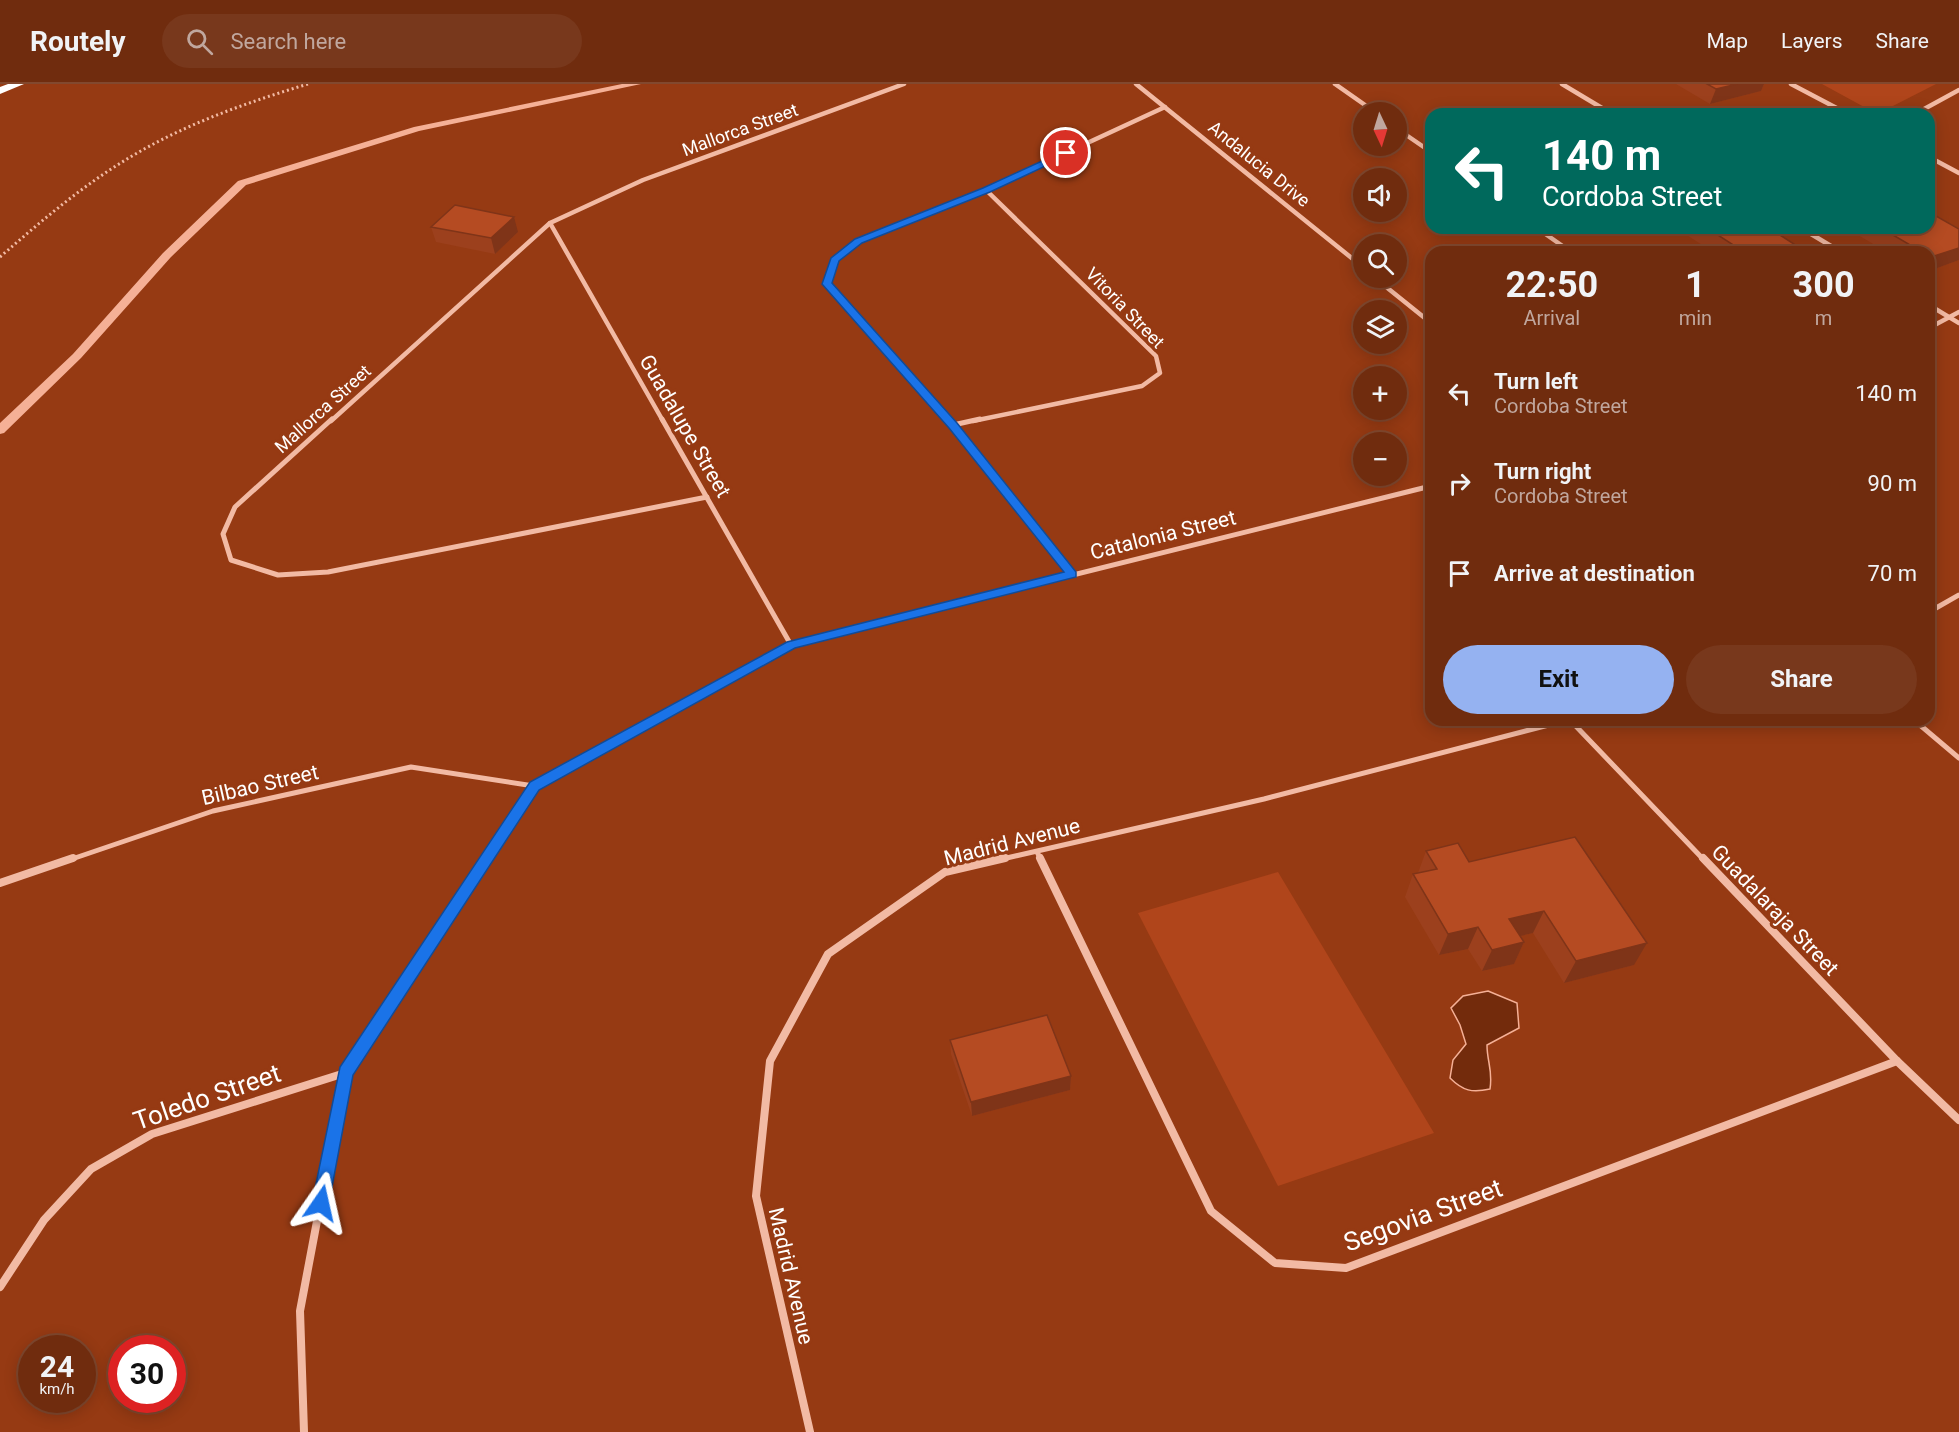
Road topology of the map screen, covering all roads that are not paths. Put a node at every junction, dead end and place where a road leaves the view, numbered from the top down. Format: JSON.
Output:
{"nodes":[{"id":1,"x":18,"y":84,"type":"edge"},
{"id":2,"x":904,"y":84,"type":"edge"},
{"id":3,"x":1136,"y":84,"type":"edge"},
{"id":4,"x":1335,"y":84,"type":"edge"},
{"id":5,"x":1562,"y":84,"type":"edge"},
{"id":6,"x":1791,"y":84,"type":"edge"},
{"id":7,"x":1959,"y":90,"type":"edge"},
{"id":8,"x":0,"y":91,"type":"edge"},
{"id":9,"x":1361,"y":102,"type":"edge"},
{"id":10,"x":1165,"y":107,"type":"junction"},
{"id":11,"x":1602,"y":108,"type":"edge"},
{"id":12,"x":1837,"y":108,"type":"edge"},
{"id":13,"x":1926,"y":108,"type":"edge"},
{"id":14,"x":1407,"y":136,"type":"edge"},
{"id":15,"x":1425,"y":148,"type":"edge"},
{"id":16,"x":1935,"y":160,"type":"edge"},
{"id":17,"x":1959,"y":173,"type":"edge"},
{"id":18,"x":986,"y":190,"type":"junction"},
{"id":19,"x":549,"y":223,"type":"junction"},
{"id":20,"x":1546,"y":234,"type":"edge"},
{"id":21,"x":1811,"y":234,"type":"edge"},
{"id":22,"x":1563,"y":246,"type":"edge"},
{"id":23,"x":1831,"y":246,"type":"edge"},
{"id":24,"x":1353,"y":259,"type":"edge"},
{"id":25,"x":1387,"y":288,"type":"edge"},
{"id":26,"x":1935,"y":309,"type":"edge"},
{"id":27,"x":1959,"y":312,"type":"edge"},
{"id":28,"x":1949,"y":317,"type":"junction"},
{"id":29,"x":1425,"y":318,"type":"edge"},
{"id":30,"x":1959,"y":323,"type":"edge"},
{"id":31,"x":1935,"y":325,"type":"edge"},
{"id":32,"x":953,"y":425,"type":"junction"},
{"id":33,"x":1425,"y":487,"type":"edge"},
{"id":34,"x":707,"y":497,"type":"junction"},
{"id":35,"x":1072,"y":574,"type":"junction"},
{"id":36,"x":1959,"y":595,"type":"edge"},
{"id":37,"x":1935,"y":609,"type":"edge"},
{"id":38,"x":792,"y":645,"type":"junction"},
{"id":39,"x":1546,"y":726,"type":"edge"},
{"id":40,"x":1575,"y":726,"type":"edge"},
{"id":41,"x":1921,"y":726,"type":"edge"},
{"id":42,"x":1959,"y":758,"type":"edge"},
{"id":43,"x":534,"y":786,"type":"junction"},
{"id":44,"x":1038,"y":852,"type":"junction"},
{"id":45,"x":0,"y":884,"type":"edge"},
{"id":46,"x":1897,"y":1061,"type":"junction"},
{"id":47,"x":345,"y":1072,"type":"junction"},
{"id":48,"x":1959,"y":1120,"type":"edge"},
{"id":49,"x":0,"y":1287,"type":"edge"},
{"id":50,"x":304,"y":1432,"type":"edge"},
{"id":51,"x":810,"y":1432,"type":"edge"}],
"edges":[{"from":1,"to":8,"type":"highway"},
{"from":2,"to":19,"type":"street","name":"Mallorca Street"},
{"from":3,"to":10,"type":"street","name":"Andalucia Drive"},
{"from":4,"to":9,"type":"street"},
{"from":5,"to":11,"type":"street"},
{"from":6,"to":12,"type":"street"},
{"from":7,"to":13,"type":"street"},
{"from":10,"to":18,"type":"street"},
{"from":10,"to":24,"type":"street","name":"Andalucia Drive"},
{"from":14,"to":15,"type":"street"},
{"from":16,"to":17,"type":"street"},
{"from":18,"to":32,"type":"street"},
{"from":18,"to":32,"type":"street","name":"Vitoria Street"},
{"from":19,"to":34,"type":"street","name":"Guadalupe Street"},
{"from":19,"to":34,"type":"street","name":"Mallorca Street"},
{"from":20,"to":22,"type":"street"},
{"from":21,"to":23,"type":"street"},
{"from":25,"to":29,"type":"street"},
{"from":26,"to":28,"type":"street"},
{"from":27,"to":28,"type":"street"},
{"from":28,"to":30,"type":"street"},
{"from":28,"to":31,"type":"street"},
{"from":32,"to":35,"type":"street"},
{"from":33,"to":35,"type":"street","name":"Catalonia Street"},
{"from":34,"to":38,"type":"street","name":"Guadalupe Street"},
{"from":35,"to":38,"type":"street","name":"Catalonia Street"},
{"from":36,"to":37,"type":"street"},
{"from":38,"to":43,"type":"street","name":"Catalonia Street"},
{"from":39,"to":44,"type":"street","name":"Madrid Avenue"},
{"from":40,"to":46,"type":"street","name":"Guadalaraja Street"},
{"from":41,"to":42,"type":"street"},
{"from":43,"to":45,"type":"street","name":"Bilbao Street"},
{"from":43,"to":47,"type":"street","name":"Catalonia Street"},
{"from":44,"to":46,"type":"street","name":"Segovia Street"},
{"from":44,"to":51,"type":"street","name":"Madrid Avenue"},
{"from":46,"to":48,"type":"street","name":"Guadalaraja Street"},
{"from":47,"to":49,"type":"street","name":"Toledo Street"},
{"from":47,"to":50,"type":"street","name":"Catalonia Street"}]}
